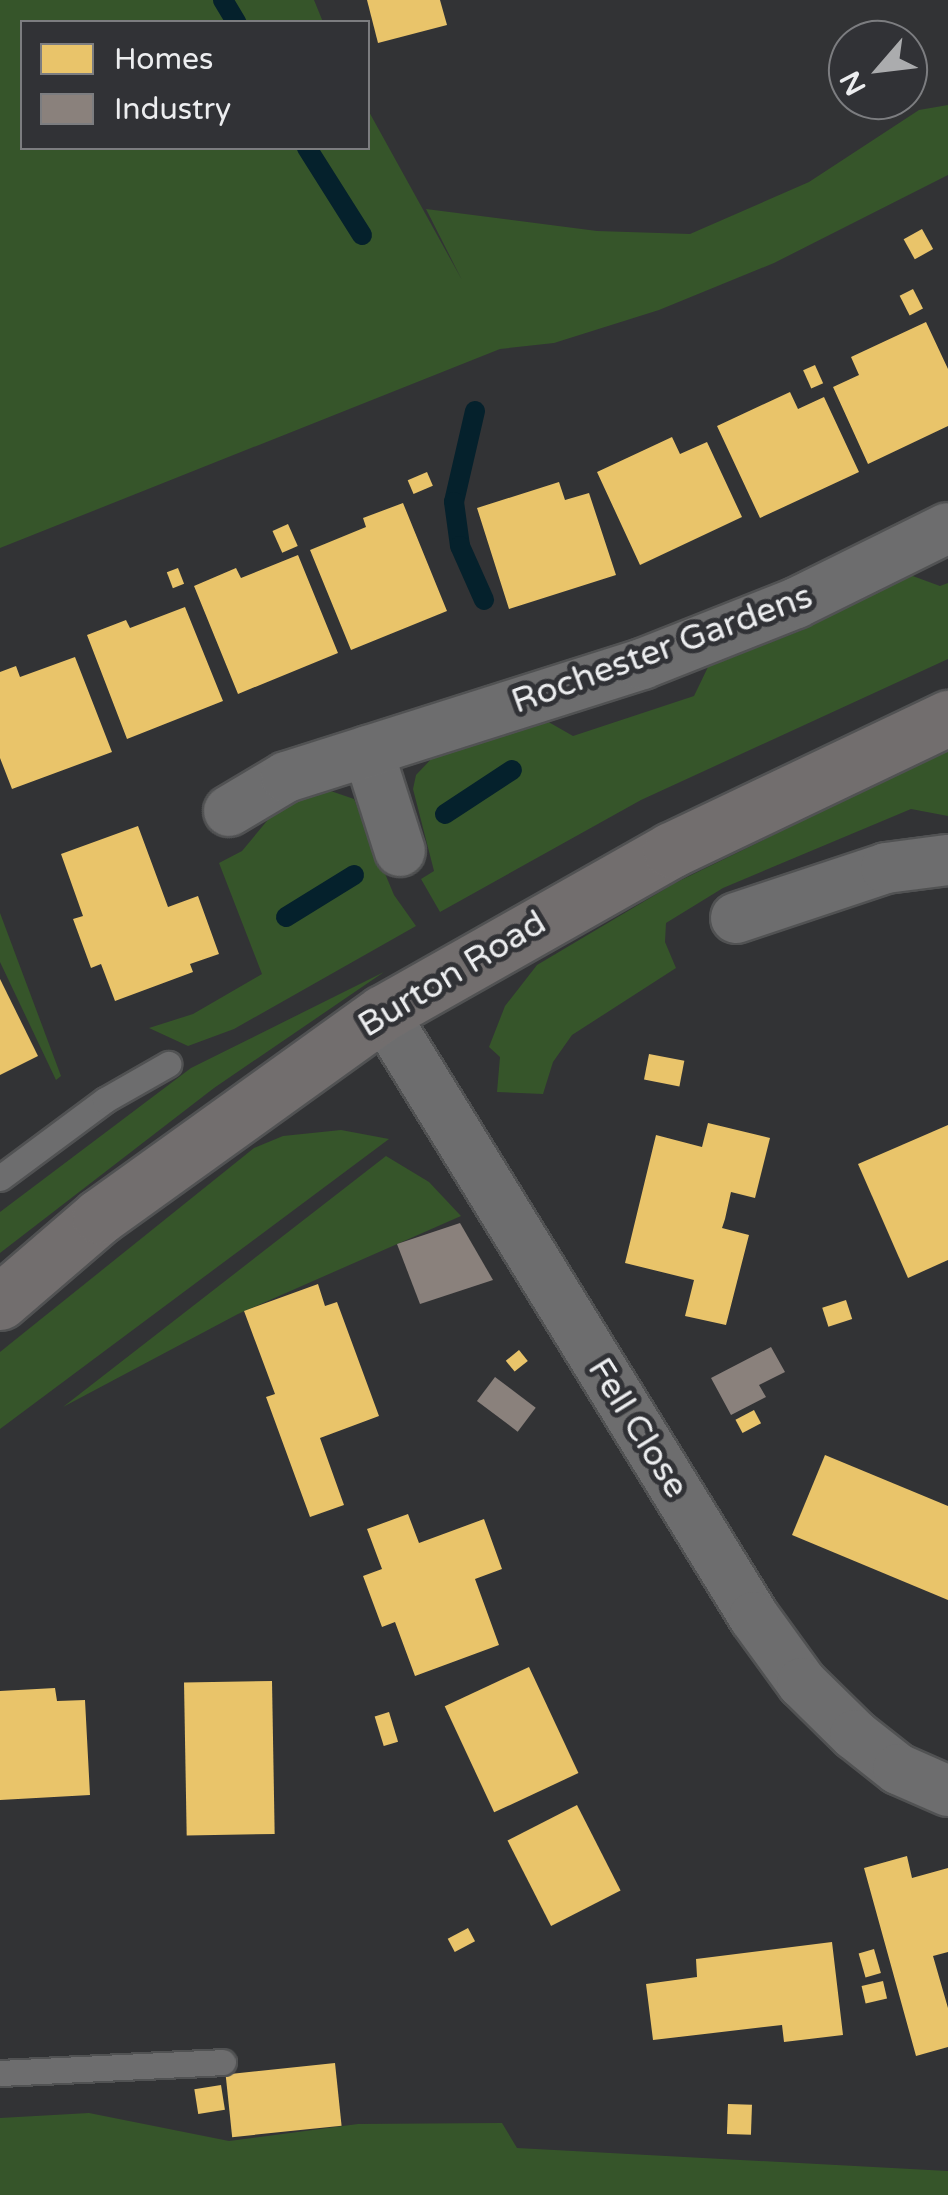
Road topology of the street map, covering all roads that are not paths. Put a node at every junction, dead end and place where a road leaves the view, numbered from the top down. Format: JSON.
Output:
{"nodes":[{"id":1,"x":948,"y":528,"type":"edge"},
{"id":2,"x":948,"y":718,"type":"edge"},
{"id":3,"x":368,"y":750,"type":"junction"},
{"id":4,"x":229,"y":811,"type":"dead end"},
{"id":5,"x":400,"y":851,"type":"dead end"},
{"id":6,"x":948,"y":860,"type":"edge"},
{"id":7,"x":736,"y":918,"type":"dead end"},
{"id":8,"x":383,"y":1013,"type":"junction"},
{"id":9,"x":168,"y":1064,"type":"dead end"},
{"id":10,"x":0,"y":1178,"type":"edge"},
{"id":11,"x":0,"y":1302,"type":"edge"},
{"id":12,"x":948,"y":1791,"type":"edge"},
{"id":13,"x":223,"y":2062,"type":"dead end"},
{"id":14,"x":0,"y":2073,"type":"edge"}],
"edges":[{"from":1,"to":3,"type":"street","name":"Rochester Gardens"},
{"from":2,"to":8,"type":"main road","name":"Burton Road"},
{"from":3,"to":4,"type":"street","name":"Rochester Gardens"},
{"from":3,"to":5,"type":"street"},
{"from":6,"to":7,"type":"street"},
{"from":8,"to":11,"type":"main road","name":"Burton Road"},
{"from":8,"to":12,"type":"street","name":"Fell Close"},
{"from":9,"to":10,"type":"lane"},
{"from":13,"to":14,"type":"lane"}]}
